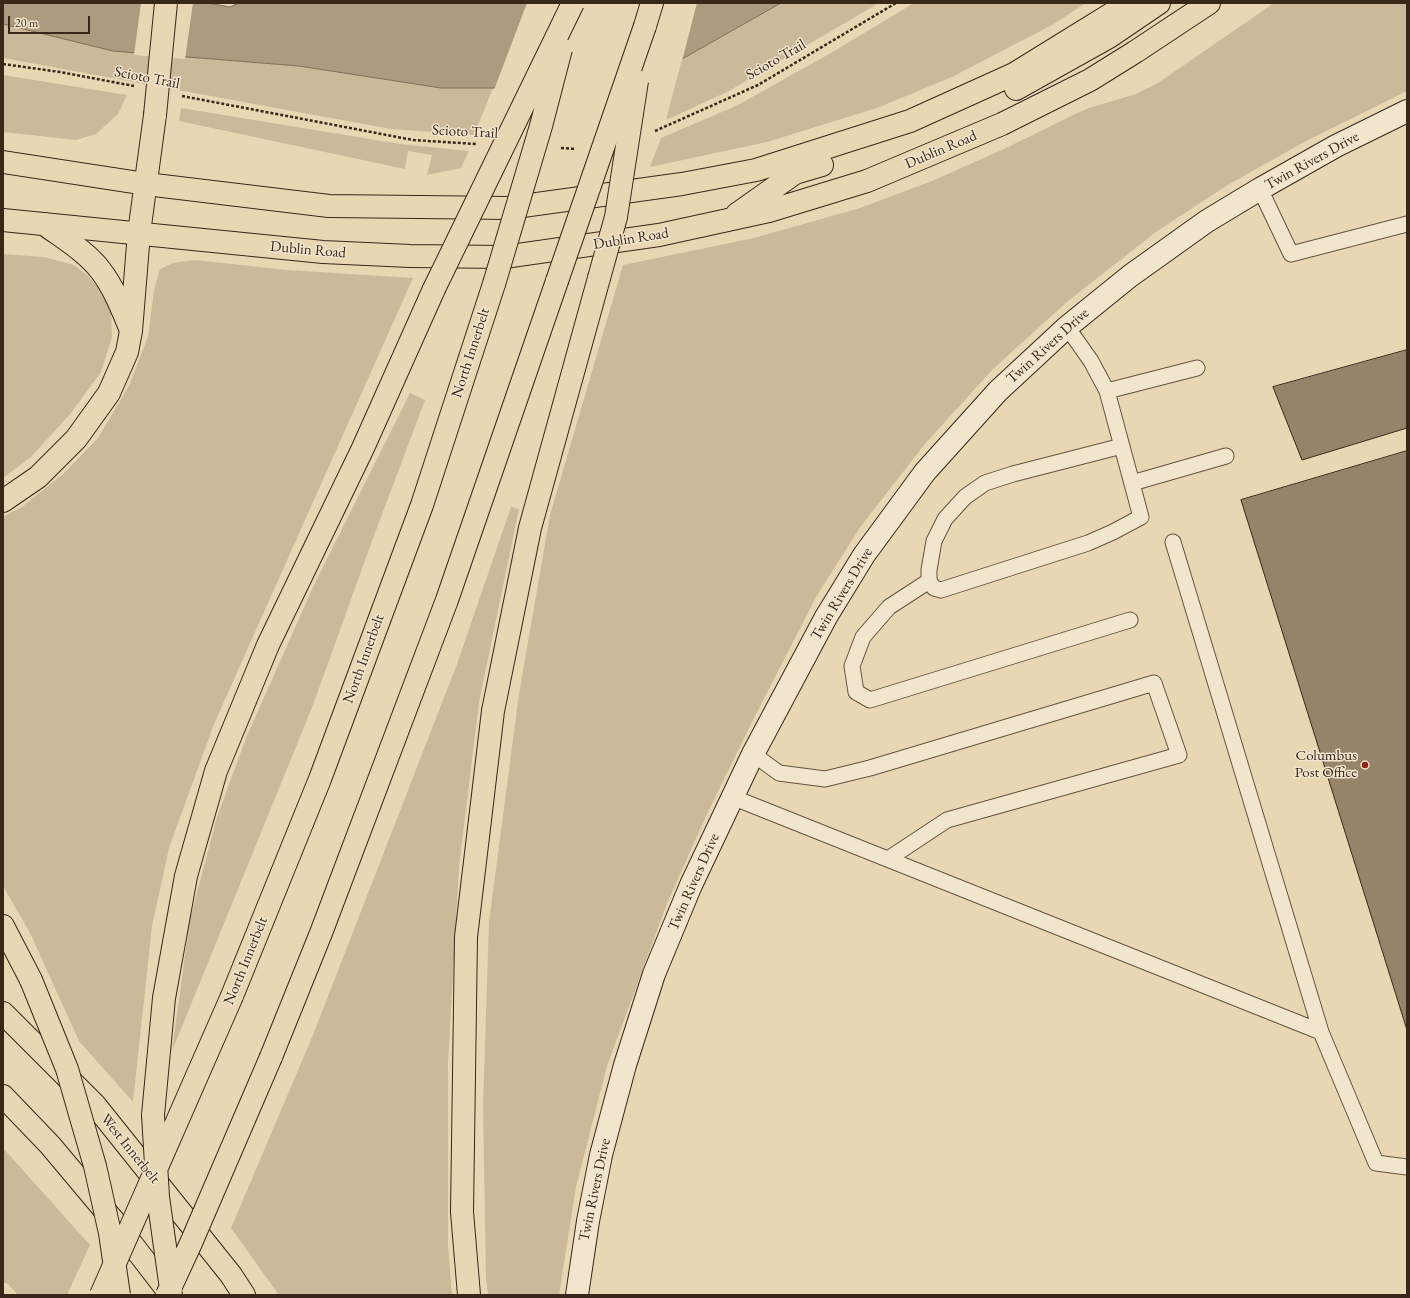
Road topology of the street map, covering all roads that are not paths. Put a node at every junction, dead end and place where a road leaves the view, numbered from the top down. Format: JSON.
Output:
{"nodes":[{"id":1,"x":166,"y":3,"type":"edge"},
{"id":2,"x":573,"y":3,"type":"edge"},
{"id":3,"x":652,"y":3,"type":"edge"},
{"id":4,"x":1129,"y":3,"type":"edge"},
{"id":5,"x":1159,"y":3,"type":"edge"},
{"id":6,"x":1209,"y":3,"type":"edge"},
{"id":7,"x":645,"y":26,"type":"junction"},
{"id":8,"x":1407,"y":111,"type":"edge"},
{"id":9,"x":3,"y":162,"type":"edge"},
{"id":10,"x":146,"y":184,"type":"junction"},
{"id":11,"x":1260,"y":189,"type":"junction"},
{"id":12,"x":3,"y":220,"type":"edge"},
{"id":13,"x":728,"y":220,"type":"junction"},
{"id":14,"x":44,"y":224,"type":"junction"},
{"id":15,"x":1407,"y":224,"type":"edge"},
{"id":16,"x":139,"y":233,"type":"junction"},
{"id":17,"x":1067,"y":327,"type":"junction"},
{"id":18,"x":131,"y":331,"type":"junction"},
{"id":19,"x":1197,"y":368,"type":"dead end"},
{"id":20,"x":1106,"y":391,"type":"junction"},
{"id":21,"x":1122,"y":446,"type":"junction"},
{"id":22,"x":1226,"y":456,"type":"dead end"},
{"id":23,"x":1132,"y":483,"type":"junction"},
{"id":24,"x":3,"y":501,"type":"edge"},
{"id":25,"x":1173,"y":542,"type":"dead end"},
{"id":26,"x":929,"y":581,"type":"junction"},
{"id":27,"x":1130,"y":620,"type":"dead end"},
{"id":28,"x":753,"y":754,"type":"junction"},
{"id":29,"x":732,"y":797,"type":"junction"},
{"id":30,"x":888,"y":859,"type":"junction"},
{"id":31,"x":3,"y":926,"type":"edge"},
{"id":32,"x":3,"y":1013,"type":"edge"},
{"id":33,"x":1321,"y":1032,"type":"junction"},
{"id":34,"x":3,"y":1096,"type":"edge"},
{"id":35,"x":1407,"y":1167,"type":"edge"},
{"id":36,"x":100,"y":1295,"type":"edge"},
{"id":37,"x":119,"y":1295,"type":"edge"},
{"id":38,"x":167,"y":1295,"type":"edge"},
{"id":39,"x":172,"y":1295,"type":"edge"},
{"id":40,"x":244,"y":1295,"type":"edge"},
{"id":41,"x":469,"y":1295,"type":"edge"},
{"id":42,"x":576,"y":1295,"type":"edge"}],
"edges":[{"from":1,"to":10,"type":"main road","bridge":true},
{"from":2,"to":36,"type":"main road","name":"North Innerbelt","bridge":true},
{"from":2,"to":39,"type":"main road","bridge":true},
{"from":3,"to":7,"type":"main road"},
{"from":4,"to":10,"type":"main road"},
{"from":5,"to":13,"type":"main road"},
{"from":6,"to":13,"type":"main road","name":"Dublin Road"},
{"from":7,"to":38,"type":"main road","bridge":true},
{"from":7,"to":41,"type":"main road","bridge":true},
{"from":8,"to":11,"type":"main road","name":"Twin Rivers Drive"},
{"from":9,"to":10,"type":"main road"},
{"from":10,"to":16,"type":"main road"},
{"from":11,"to":15,"type":"lane"},
{"from":11,"to":17,"type":"main road","name":"Twin Rivers Drive"},
{"from":12,"to":14,"type":"main road","name":"Dublin Road"},
{"from":13,"to":16,"type":"main road","name":"Dublin Road"},
{"from":14,"to":16,"type":"main road","name":"Dublin Road"},
{"from":14,"to":18,"type":"main road"},
{"from":16,"to":18,"type":"main road"},
{"from":17,"to":20,"type":"lane"},
{"from":17,"to":28,"type":"main road","name":"Twin Rivers Drive"},
{"from":18,"to":24,"type":"main road"},
{"from":19,"to":20,"type":"lane"},
{"from":20,"to":21,"type":"lane"},
{"from":21,"to":23,"type":"lane"},
{"from":21,"to":26,"type":"lane"},
{"from":22,"to":23,"type":"lane"},
{"from":23,"to":26,"type":"lane"},
{"from":25,"to":33,"type":"lane"},
{"from":26,"to":27,"type":"lane"},
{"from":28,"to":29,"type":"main road","name":"Twin Rivers Drive"},
{"from":28,"to":30,"type":"lane"},
{"from":29,"to":30,"type":"lane"},
{"from":29,"to":42,"type":"main road","name":"Twin Rivers Drive"},
{"from":30,"to":33,"type":"lane"},
{"from":31,"to":37,"type":"main road","bridge":true},
{"from":32,"to":40,"type":"main road","name":"West Innerbelt"},
{"from":33,"to":35,"type":"lane"},
{"from":34,"to":39,"type":"main road"}]}
